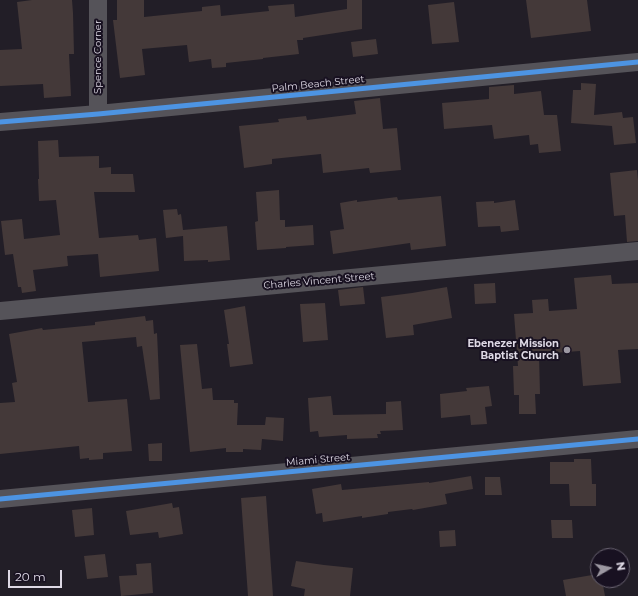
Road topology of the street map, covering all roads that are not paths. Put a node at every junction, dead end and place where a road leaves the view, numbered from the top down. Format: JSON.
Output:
{"nodes":[{"id":1,"x":98,"y":0,"type":"edge"},
{"id":2,"x":638,"y":62,"type":"edge"},
{"id":3,"x":98,"y":114,"type":"junction"},
{"id":4,"x":0,"y":122,"type":"edge"},
{"id":5,"x":638,"y":251,"type":"edge"},
{"id":6,"x":0,"y":310,"type":"edge"},
{"id":7,"x":638,"y":439,"type":"edge"},
{"id":8,"x":0,"y":499,"type":"edge"}],
"edges":[{"from":1,"to":3,"type":"street","name":"Spence Corner"},
{"from":2,"to":3,"type":"street","name":"Palm Beach Street"},
{"from":3,"to":4,"type":"street","name":"Palm Beach Street"},
{"from":5,"to":6,"type":"street","name":"Charles Vincent Street"},
{"from":7,"to":8,"type":"street","name":"Miami Street"}]}
